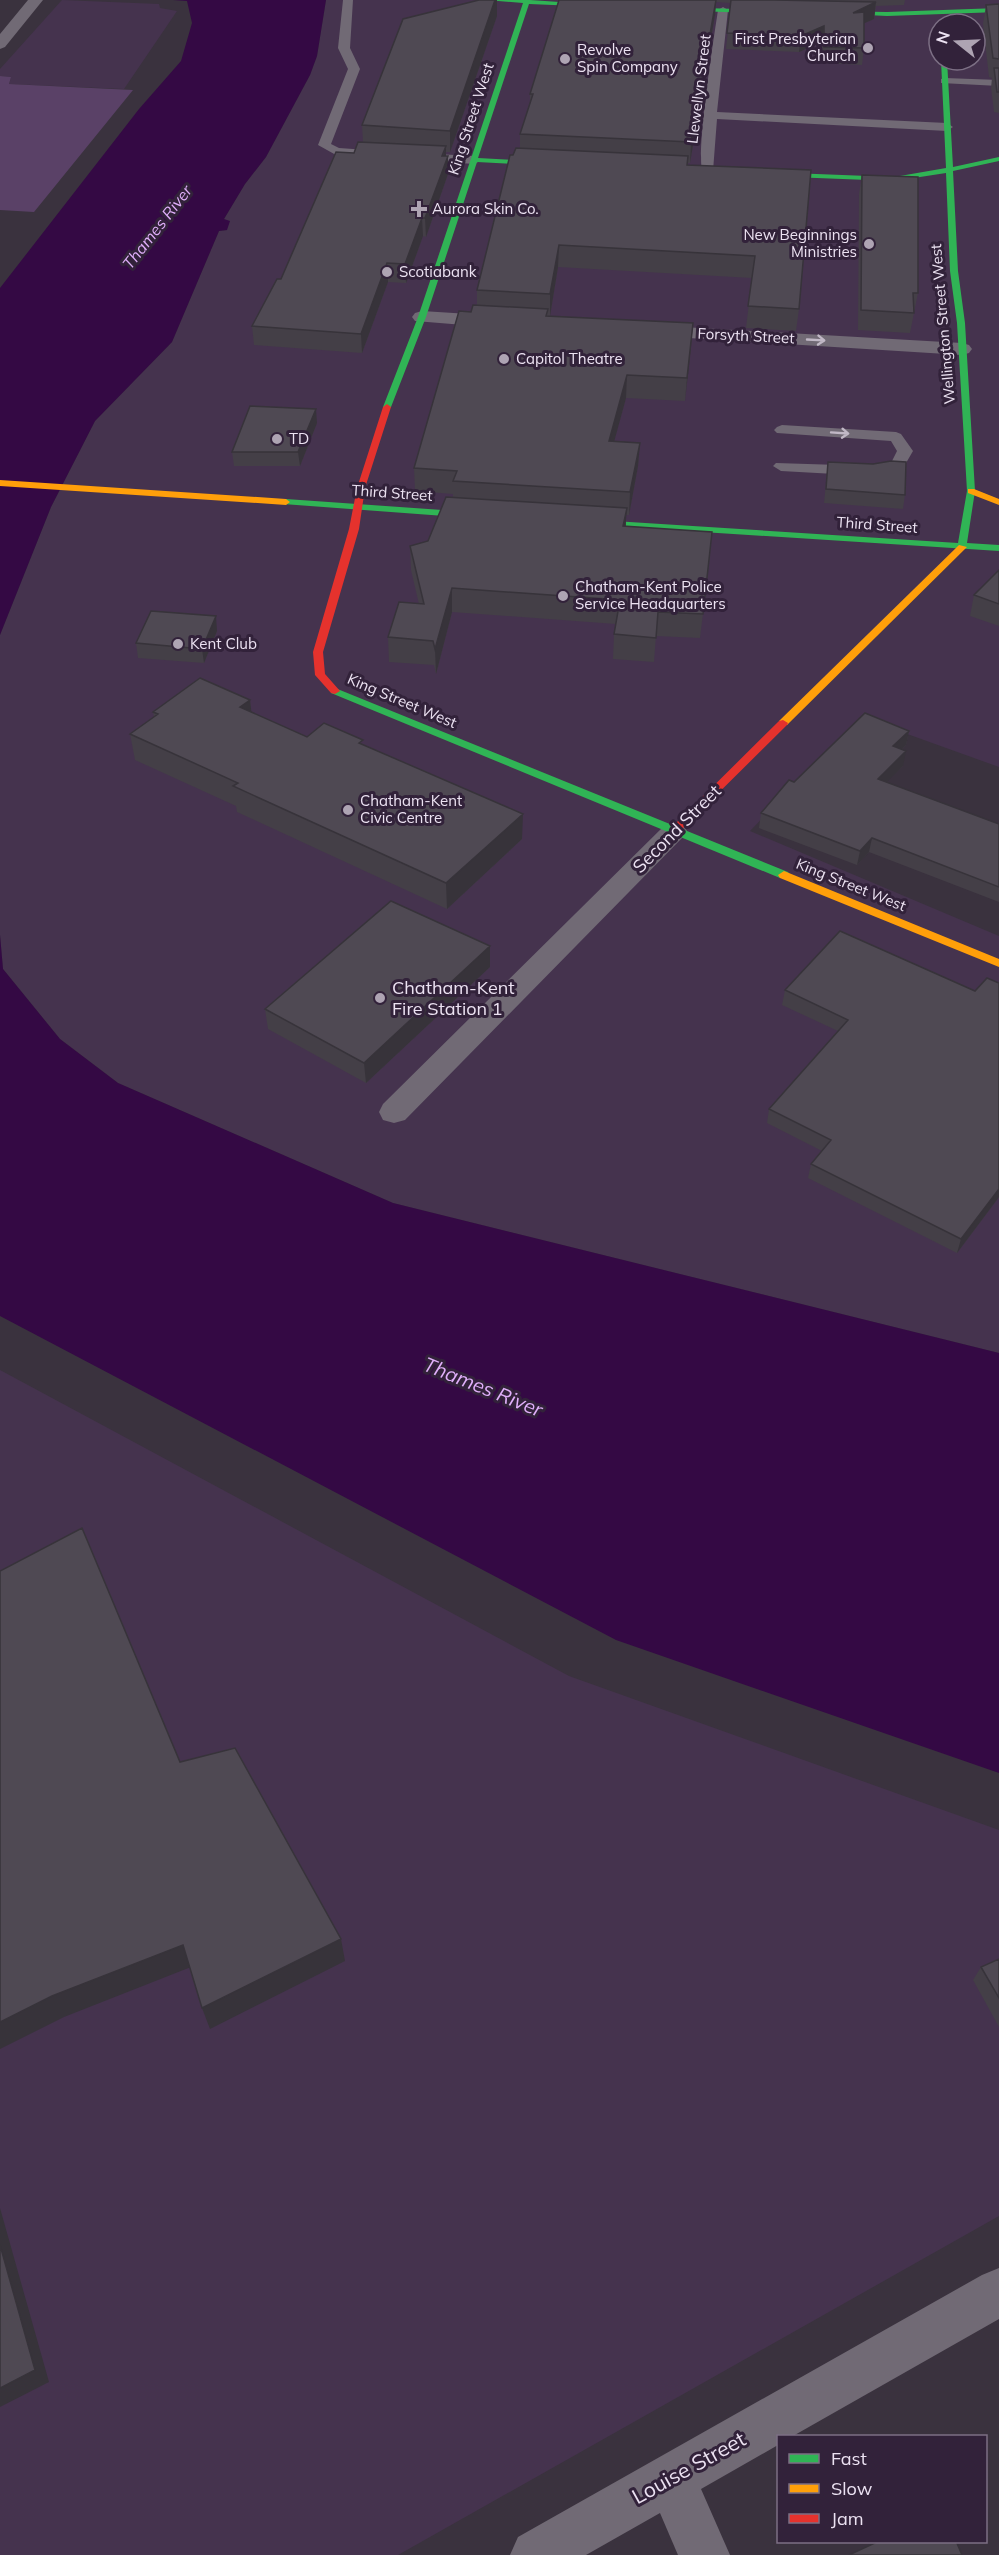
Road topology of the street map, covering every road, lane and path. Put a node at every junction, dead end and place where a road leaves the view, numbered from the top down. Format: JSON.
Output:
{"nodes":[{"id":1,"x":36,"y":0,"type":"edge"},
{"id":2,"x":348,"y":0,"type":"edge"},
{"id":3,"x":489,"y":0,"type":"edge"},
{"id":4,"x":982,"y":0,"type":"edge"},
{"id":5,"x":527,"y":1,"type":"edge"},
{"id":6,"x":611,"y":5,"type":"edge"},
{"id":7,"x":654,"y":7,"type":"edge"},
{"id":8,"x":723,"y":10,"type":"junction"},
{"id":9,"x":790,"y":12,"type":"edge"},
{"id":10,"x":956,"y":12,"type":"edge"},
{"id":11,"x":813,"y":13,"type":"edge"},
{"id":12,"x":927,"y":17,"type":"edge"},
{"id":13,"x":0,"y":44,"type":"edge"},
{"id":14,"x":945,"y":72,"type":"edge"},
{"id":15,"x":945,"y":81,"type":"junction"},
{"id":16,"x":999,"y":83,"type":"edge"},
{"id":17,"x":710,"y":115,"type":"junction"},
{"id":18,"x":946,"y":127,"type":"junction"},
{"id":19,"x":999,"y":159,"type":"edge"},
{"id":20,"x":475,"y":160,"type":"junction"},
{"id":21,"x":571,"y":165,"type":"edge"},
{"id":22,"x":948,"y":170,"type":"junction"},
{"id":23,"x":707,"y":171,"type":"edge"},
{"id":24,"x":753,"y":174,"type":"edge"},
{"id":25,"x":422,"y":317,"type":"junction"},
{"id":26,"x":524,"y":324,"type":"edge"},
{"id":27,"x":627,"y":330,"type":"edge"},
{"id":28,"x":962,"y":349,"type":"junction"},
{"id":29,"x":782,"y":430,"type":"dead end"},
{"id":30,"x":781,"y":466,"type":"dead end"},
{"id":31,"x":0,"y":483,"type":"edge"},
{"id":32,"x":971,"y":491,"type":"junction"},
{"id":33,"x":999,"y":502,"type":"edge"},
{"id":34,"x":358,"y":508,"type":"junction"},
{"id":35,"x":498,"y":516,"type":"edge"},
{"id":36,"x":567,"y":521,"type":"edge"},
{"id":37,"x":962,"y":547,"type":"junction"},
{"id":38,"x":999,"y":548,"type":"edge"},
{"id":39,"x":674,"y":831,"type":"junction"},
{"id":40,"x":999,"y":963,"type":"edge"},
{"id":41,"x":394,"y":1112,"type":"dead end"},
{"id":42,"x":999,"y":2292,"type":"edge"},
{"id":43,"x":671,"y":2479,"type":"junction"},
{"id":44,"x":536,"y":2555,"type":"edge"},
{"id":45,"x":704,"y":2555,"type":"edge"}],
"edges":[{"from":1,"to":13,"type":"street"},
{"from":2,"to":20,"type":"lane"},
{"from":3,"to":5,"type":"street"},
{"from":4,"to":10,"type":"street"},
{"from":5,"to":6,"type":"street"},
{"from":5,"to":20,"type":"street","name":"King Street West"},
{"from":7,"to":8,"type":"street"},
{"from":8,"to":9,"type":"street"},
{"from":8,"to":17,"type":"lane","name":"Llewellyn Street"},
{"from":11,"to":12,"type":"street"},
{"from":14,"to":15,"type":"street","name":"Wellington Street West"},
{"from":15,"to":16,"type":"lane"},
{"from":15,"to":18,"type":"street","name":"Wellington Street West"},
{"from":17,"to":18,"type":"lane"},
{"from":17,"to":23,"type":"lane","name":"Llewellyn Street"},
{"from":18,"to":22,"type":"street","name":"Wellington Street West"},
{"from":19,"to":22,"type":"street"},
{"from":20,"to":21,"type":"street"},
{"from":20,"to":25,"type":"street","name":"King Street West"},
{"from":22,"to":24,"type":"street"},
{"from":22,"to":28,"type":"street","name":"Wellington Street West"},
{"from":25,"to":26,"type":"street"},
{"from":25,"to":34,"type":"street","name":"King Street West"},
{"from":27,"to":28,"type":"street","name":"Forsyth Street","one_way":true},
{"from":28,"to":32,"type":"street","name":"Wellington Street West"},
{"from":29,"to":30,"type":"lane","one_way":true},
{"from":31,"to":34,"type":"street","name":"Third Street"},
{"from":32,"to":33,"type":"street"},
{"from":32,"to":37,"type":"street","name":"Wellington Street West"},
{"from":34,"to":35,"type":"street","name":"Third Street"},
{"from":34,"to":39,"type":"street","name":"King Street West"},
{"from":36,"to":37,"type":"street","name":"Third Street"},
{"from":37,"to":38,"type":"street"},
{"from":37,"to":39,"type":"street","name":"Second Street"},
{"from":39,"to":40,"type":"street","name":"King Street West"},
{"from":39,"to":41,"type":"street","name":"Second Street"},
{"from":42,"to":43,"type":"street","name":"Louise Street"},
{"from":43,"to":44,"type":"street","name":"Louise Street"},
{"from":43,"to":45,"type":"street"}]}
